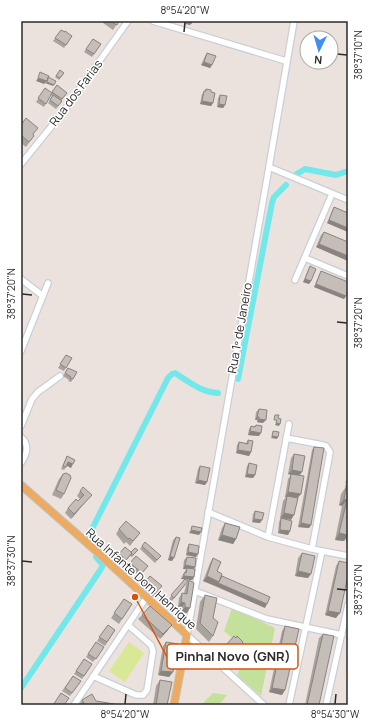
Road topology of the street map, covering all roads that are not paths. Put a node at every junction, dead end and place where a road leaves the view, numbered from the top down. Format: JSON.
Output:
{"nodes":[{"id":1,"x":128,"y":21,"type":"edge"},
{"id":2,"x":153,"y":21,"type":"edge"},
{"id":3,"x":294,"y":21,"type":"edge"},
{"id":4,"x":286,"y":61,"type":"junction"},
{"id":5,"x":21,"y":164,"type":"edge"},
{"id":6,"x":269,"y":167,"type":"junction"},
{"id":7,"x":332,"y":194,"type":"junction"},
{"id":8,"x":348,"y":200,"type":"edge"},
{"id":9,"x":305,"y":258,"type":"junction"},
{"id":10,"x":348,"y":276,"type":"edge"},
{"id":11,"x":21,"y":279,"type":"edge"},
{"id":12,"x":295,"y":280,"type":"dead end"},
{"id":13,"x":48,"y":283,"type":"dead end"},
{"id":14,"x":43,"y":296,"type":"junction"},
{"id":15,"x":21,"y":334,"type":"edge"},
{"id":16,"x":26,"y":338,"type":"junction"},
{"id":17,"x":21,"y":351,"type":"edge"},
{"id":18,"x":60,"y":376,"type":"dead end"},
{"id":19,"x":289,"y":424,"type":"dead end"},
{"id":20,"x":21,"y":426,"type":"edge"},
{"id":21,"x":21,"y":437,"type":"edge"},
{"id":22,"x":286,"y":438,"type":"junction"},
{"id":23,"x":21,"y":463,"type":"edge"},
{"id":24,"x":21,"y":485,"type":"edge"},
{"id":25,"x":208,"y":512,"type":"junction"},
{"id":26,"x":268,"y":538,"type":"junction"},
{"id":27,"x":312,"y":549,"type":"junction"},
{"id":28,"x":322,"y":551,"type":"junction"},
{"id":29,"x":348,"y":556,"type":"edge"},
{"id":30,"x":195,"y":591,"type":"junction"},
{"id":31,"x":146,"y":598,"type":"junction"},
{"id":32,"x":348,"y":605,"type":"edge"},
{"id":33,"x":128,"y":625,"type":"junction"},
{"id":34,"x":305,"y":628,"type":"junction"},
{"id":35,"x":187,"y":635,"type":"junction"},
{"id":36,"x":342,"y":635,"type":"junction"},
{"id":37,"x":94,"y":676,"type":"junction"},
{"id":38,"x":288,"y":704,"type":"edge"},
{"id":39,"x":74,"y":705,"type":"edge"},
{"id":40,"x":174,"y":705,"type":"edge"},
{"id":41,"x":264,"y":705,"type":"edge"},
{"id":42,"x":326,"y":705,"type":"edge"}],
"edges":[{"from":1,"to":5,"type":"street","name":"Rua dos Farias"},
{"from":2,"to":4,"type":"street"},
{"from":3,"to":4,"type":"street","name":"Rua 1º de Janeiro"},
{"from":4,"to":6,"type":"street","name":"Rua 1º de Janeiro"},
{"from":6,"to":7,"type":"street"},
{"from":6,"to":25,"type":"street","name":"Rua 1º de Janeiro"},
{"from":7,"to":8,"type":"street"},
{"from":7,"to":9,"type":"street"},
{"from":9,"to":10,"type":"street"},
{"from":9,"to":12,"type":"street"},
{"from":11,"to":14,"type":"street"},
{"from":13,"to":14,"type":"street"},
{"from":14,"to":16,"type":"street"},
{"from":15,"to":16,"type":"street"},
{"from":16,"to":17,"type":"street"},
{"from":18,"to":20,"type":"street"},
{"from":19,"to":22,"type":"street"},
{"from":21,"to":23,"type":"street"},
{"from":22,"to":26,"type":"street"},
{"from":22,"to":27,"type":"street"},
{"from":24,"to":31,"type":"main road","name":"Rua Infante Dom Henrique"},
{"from":25,"to":26,"type":"street"},
{"from":25,"to":30,"type":"street","name":"Rua 1º de Janeiro"},
{"from":26,"to":27,"type":"street"},
{"from":27,"to":28,"type":"street"},
{"from":28,"to":29,"type":"street"},
{"from":28,"to":34,"type":"street"},
{"from":30,"to":34,"type":"street"},
{"from":30,"to":35,"type":"street","name":"Rua 1º de Janeiro"},
{"from":31,"to":33,"type":"street"},
{"from":31,"to":35,"type":"main road","name":"Rua Infante Dom Henrique"},
{"from":32,"to":36,"type":"street"},
{"from":33,"to":37,"type":"street"},
{"from":33,"to":37,"type":"street"},
{"from":34,"to":36,"type":"street"},
{"from":34,"to":38,"type":"street"},
{"from":35,"to":40,"type":"main road"},
{"from":35,"to":41,"type":"street","name":"Rua Infante Dom Henrique"},
{"from":36,"to":42,"type":"street"},
{"from":37,"to":39,"type":"street"}]}
